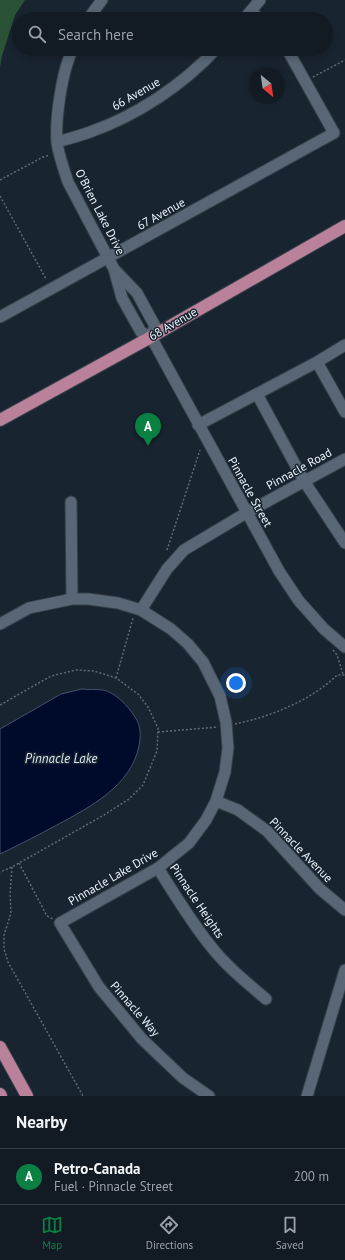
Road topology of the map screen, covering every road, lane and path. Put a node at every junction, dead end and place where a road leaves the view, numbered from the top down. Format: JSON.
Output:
{"nodes":[{"id":1,"x":102,"y":0,"type":"edge"},
{"id":2,"x":260,"y":0,"type":"edge"},
{"id":3,"x":93,"y":12,"type":"edge"},
{"id":4,"x":250,"y":12,"type":"edge"},
{"id":5,"x":69,"y":56,"type":"edge"},
{"id":6,"x":210,"y":56,"type":"edge"},
{"id":7,"x":290,"y":56,"type":"edge"},
{"id":8,"x":345,"y":60,"type":"edge"},
{"id":9,"x":305,"y":82,"type":"junction"},
{"id":10,"x":58,"y":147,"type":"junction"},
{"id":11,"x":0,"y":180,"type":"edge"},
{"id":12,"x":0,"y":196,"type":"edge"},
{"id":13,"x":345,"y":226,"type":"edge"},
{"id":14,"x":108,"y":258,"type":"junction"},
{"id":15,"x":114,"y":268,"type":"junction"},
{"id":16,"x":46,"y":279,"type":"dead end"},
{"id":17,"x":0,"y":318,"type":"edge"},
{"id":18,"x":151,"y":337,"type":"junction"},
{"id":19,"x":345,"y":345,"type":"edge"},
{"id":20,"x":317,"y":362,"type":"junction"},
{"id":21,"x":257,"y":394,"type":"junction"},
{"id":22,"x":345,"y":412,"type":"edge"},
{"id":23,"x":0,"y":420,"type":"edge"},
{"id":24,"x":198,"y":425,"type":"junction"},
{"id":25,"x":200,"y":450,"type":"dead end"},
{"id":26,"x":345,"y":459,"type":"edge"},
{"id":27,"x":304,"y":481,"type":"junction"},
{"id":28,"x":71,"y":502,"type":"dead end"},
{"id":29,"x":246,"y":513,"type":"junction"},
{"id":30,"x":345,"y":543,"type":"edge"},
{"id":31,"x":167,"y":550,"type":"dead end"},
{"id":32,"x":72,"y":599,"type":"junction"},
{"id":33,"x":138,"y":613,"type":"junction"},
{"id":34,"x":0,"y":624,"type":"edge"},
{"id":35,"x":336,"y":639,"type":"junction"},
{"id":36,"x":345,"y":647,"type":"edge"},
{"id":37,"x":344,"y":674,"type":"edge"},
{"id":38,"x":116,"y":678,"type":"junction"},
{"id":39,"x":0,"y":705,"type":"edge"},
{"id":40,"x":226,"y":726,"type":"junction"},
{"id":41,"x":158,"y":732,"type":"junction"},
{"id":42,"x":216,"y":801,"type":"junction"},
{"id":43,"x":19,"y":863,"type":"junction"},
{"id":44,"x":12,"y":867,"type":"junction"},
{"id":45,"x":158,"y":868,"type":"junction"},
{"id":46,"x":0,"y":872,"type":"edge"},
{"id":47,"x":345,"y":910,"type":"edge"},
{"id":48,"x":60,"y":923,"type":"junction"},
{"id":49,"x":345,"y":970,"type":"edge"},
{"id":50,"x":266,"y":999,"type":"dead end"},
{"id":51,"x":0,"y":1047,"type":"edge"},
{"id":52,"x":27,"y":1096,"type":"edge"},
{"id":53,"x":83,"y":1096,"type":"edge"},
{"id":54,"x":209,"y":1096,"type":"edge"},
{"id":55,"x":307,"y":1096,"type":"edge"}],
"edges":[{"from":1,"to":3,"type":"street"},
{"from":2,"to":4,"type":"street"},
{"from":5,"to":10,"type":"street","name":"O'Brien Lake Drive"},
{"from":6,"to":10,"type":"street","name":"66 Avenue"},
{"from":7,"to":9,"type":"street"},
{"from":8,"to":9,"type":"path"},
{"from":9,"to":14,"type":"street","name":"67 Avenue"},
{"from":10,"to":11,"type":"path"},
{"from":10,"to":14,"type":"street","name":"O'Brien Lake Drive"},
{"from":12,"to":16,"type":"path"},
{"from":13,"to":18,"type":"main road","name":"68 Avenue"},
{"from":14,"to":15,"type":"street","name":"O'Brien Lake Drive"},
{"from":14,"to":17,"type":"street","name":"67 Avenue"},
{"from":15,"to":18,"type":"street","name":"O'Brien Lake Drive"},
{"from":15,"to":18,"type":"street","name":"O'Brien Lake Drive"},
{"from":18,"to":23,"type":"main road","name":"68 Avenue"},
{"from":18,"to":24,"type":"street","name":"Pinnacle Street"},
{"from":19,"to":20,"type":"street"},
{"from":20,"to":21,"type":"street"},
{"from":20,"to":22,"type":"street"},
{"from":21,"to":24,"type":"street"},
{"from":21,"to":27,"type":"street"},
{"from":24,"to":29,"type":"street","name":"Pinnacle Street"},
{"from":25,"to":31,"type":"path"},
{"from":26,"to":27,"type":"street","name":"Pinnacle Road"},
{"from":27,"to":29,"type":"street","name":"Pinnacle Road"},
{"from":27,"to":30,"type":"street"},
{"from":28,"to":32,"type":"street"},
{"from":29,"to":33,"type":"street","name":"Pinnacle Road"},
{"from":29,"to":35,"type":"street","name":"Pinnacle Street"},
{"from":32,"to":33,"type":"street","name":"Pinnacle Lake Drive"},
{"from":32,"to":34,"type":"street","name":"Pinnacle Lake Drive"},
{"from":33,"to":38,"type":"path"},
{"from":33,"to":40,"type":"street","name":"Pinnacle Lake Drive"},
{"from":35,"to":36,"type":"street","name":"Pinnacle Street"},
{"from":35,"to":37,"type":"path"},
{"from":37,"to":40,"type":"path"},
{"from":38,"to":39,"type":"path"},
{"from":38,"to":41,"type":"path"},
{"from":40,"to":41,"type":"path"},
{"from":40,"to":42,"type":"street","name":"Pinnacle Lake Drive"},
{"from":41,"to":43,"type":"path"},
{"from":42,"to":45,"type":"street","name":"Pinnacle Lake Drive"},
{"from":42,"to":47,"type":"street","name":"Pinnacle Avenue"},
{"from":43,"to":44,"type":"path"},
{"from":43,"to":48,"type":"path"},
{"from":44,"to":46,"type":"path"},
{"from":44,"to":53,"type":"path"},
{"from":45,"to":48,"type":"street","name":"Pinnacle Lake Drive"},
{"from":45,"to":50,"type":"street","name":"Pinnacle Heights"},
{"from":48,"to":54,"type":"street","name":"Pinnacle Way"},
{"from":49,"to":55,"type":"street"},
{"from":51,"to":52,"type":"main road"}]}
